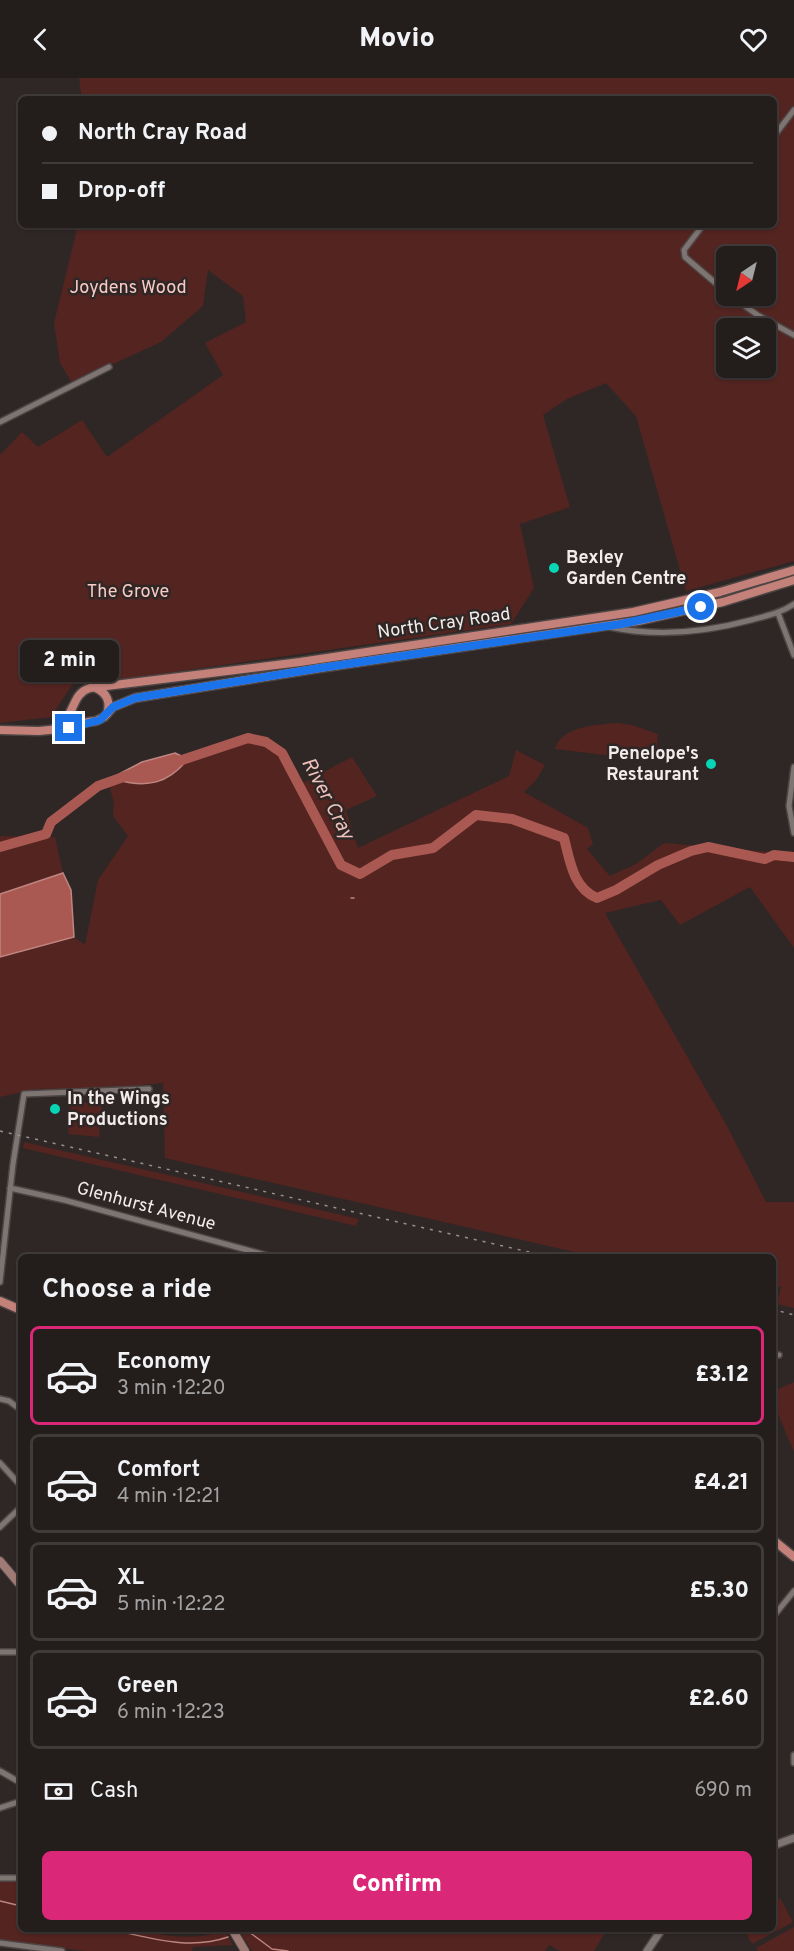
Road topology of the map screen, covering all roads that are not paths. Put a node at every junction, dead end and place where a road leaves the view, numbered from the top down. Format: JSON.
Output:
{"nodes":[{"id":1,"x":794,"y":110,"type":"edge"},
{"id":2,"x":777,"y":132,"type":"edge"},
{"id":3,"x":701,"y":228,"type":"edge"},
{"id":4,"x":716,"y":283,"type":"edge"},
{"id":5,"x":745,"y":306,"type":"edge"},
{"id":6,"x":794,"y":335,"type":"edge"},
{"id":7,"x":109,"y":367,"type":"dead end"},
{"id":8,"x":0,"y":422,"type":"edge"},
{"id":9,"x":794,"y":570,"type":"edge"},
{"id":10,"x":794,"y":580,"type":"edge"},
{"id":11,"x":794,"y":604,"type":"edge"},
{"id":12,"x":778,"y":613,"type":"junction"},
{"id":13,"x":604,"y":626,"type":"junction"},
{"id":14,"x":794,"y":655,"type":"edge"},
{"id":15,"x":95,"y":688,"type":"junction"},
{"id":16,"x":75,"y":702,"type":"junction"},
{"id":17,"x":107,"y":714,"type":"junction"},
{"id":18,"x":88,"y":722,"type":"junction"},
{"id":19,"x":0,"y":730,"type":"edge"},
{"id":20,"x":52,"y":730,"type":"junction"},
{"id":21,"x":794,"y":767,"type":"edge"},
{"id":22,"x":794,"y":833,"type":"edge"},
{"id":23,"x":148,"y":1089,"type":"dead end"},
{"id":24,"x":10,"y":1188,"type":"junction"},
{"id":25,"x":0,"y":1210,"type":"edge"},
{"id":26,"x":7,"y":1212,"type":"junction"},
{"id":27,"x":262,"y":1254,"type":"edge"},
{"id":28,"x":0,"y":1282,"type":"edge"},
{"id":29,"x":0,"y":1301,"type":"edge"},
{"id":30,"x":18,"y":1309,"type":"edge"},
{"id":31,"x":0,"y":1399,"type":"edge"},
{"id":32,"x":18,"y":1408,"type":"edge"},
{"id":33,"x":0,"y":1463,"type":"edge"},
{"id":34,"x":18,"y":1483,"type":"edge"},
{"id":35,"x":18,"y":1511,"type":"edge"},
{"id":36,"x":0,"y":1527,"type":"edge"},
{"id":37,"x":776,"y":1542,"type":"edge"},
{"id":38,"x":794,"y":1557,"type":"edge"},
{"id":39,"x":0,"y":1561,"type":"edge"},
{"id":40,"x":18,"y":1582,"type":"edge"},
{"id":41,"x":794,"y":1591,"type":"edge"},
{"id":42,"x":776,"y":1613,"type":"edge"},
{"id":43,"x":0,"y":1652,"type":"edge"},
{"id":44,"x":18,"y":1652,"type":"edge"},
{"id":45,"x":794,"y":1755,"type":"edge"},
{"id":46,"x":794,"y":1763,"type":"edge"},
{"id":47,"x":0,"y":1771,"type":"edge"},
{"id":48,"x":18,"y":1781,"type":"edge"},
{"id":49,"x":18,"y":1802,"type":"edge"},
{"id":50,"x":0,"y":1808,"type":"edge"},
{"id":51,"x":794,"y":1838,"type":"edge"},
{"id":52,"x":776,"y":1845,"type":"edge"},
{"id":53,"x":0,"y":1878,"type":"edge"},
{"id":54,"x":18,"y":1878,"type":"edge"},
{"id":55,"x":234,"y":1932,"type":"edge"},
{"id":56,"x":660,"y":1932,"type":"edge"},
{"id":57,"x":0,"y":1943,"type":"edge"},
{"id":58,"x":62,"y":1951,"type":"edge"},
{"id":59,"x":245,"y":1951,"type":"edge"},
{"id":60,"x":647,"y":1951,"type":"edge"}],
"edges":[{"from":1,"to":2,"type":"street"},
{"from":3,"to":4,"type":"street"},
{"from":5,"to":6,"type":"street"},
{"from":7,"to":8,"type":"street"},
{"from":9,"to":15,"type":"main road","name":"North Cray Road"},
{"from":10,"to":13,"type":"main road","name":"North Cray Road"},
{"from":11,"to":12,"type":"street"},
{"from":12,"to":13,"type":"street"},
{"from":12,"to":14,"type":"street"},
{"from":13,"to":17,"type":"main road","name":"North Cray Road"},
{"from":15,"to":16,"type":"main road"},
{"from":15,"to":17,"type":"main road"},
{"from":16,"to":18,"type":"main road"},
{"from":16,"to":20,"type":"main road"},
{"from":17,"to":18,"type":"main road"},
{"from":18,"to":20,"type":"main road"},
{"from":19,"to":20,"type":"main road"},
{"from":21,"to":22,"type":"street"},
{"from":23,"to":24,"type":"street"},
{"from":24,"to":26,"type":"street"},
{"from":24,"to":27,"type":"street","name":"Glenhurst Avenue"},
{"from":25,"to":26,"type":"street"},
{"from":26,"to":28,"type":"street"},
{"from":29,"to":30,"type":"main road"},
{"from":31,"to":32,"type":"street"},
{"from":33,"to":34,"type":"street"},
{"from":35,"to":36,"type":"street"},
{"from":37,"to":38,"type":"main road"},
{"from":39,"to":40,"type":"main road"},
{"from":41,"to":42,"type":"street"},
{"from":43,"to":44,"type":"street"},
{"from":45,"to":46,"type":"street"},
{"from":47,"to":48,"type":"street"},
{"from":49,"to":50,"type":"street"},
{"from":51,"to":52,"type":"street"},
{"from":53,"to":54,"type":"street"},
{"from":55,"to":59,"type":"main road"},
{"from":56,"to":60,"type":"street"},
{"from":57,"to":58,"type":"street"}]}
